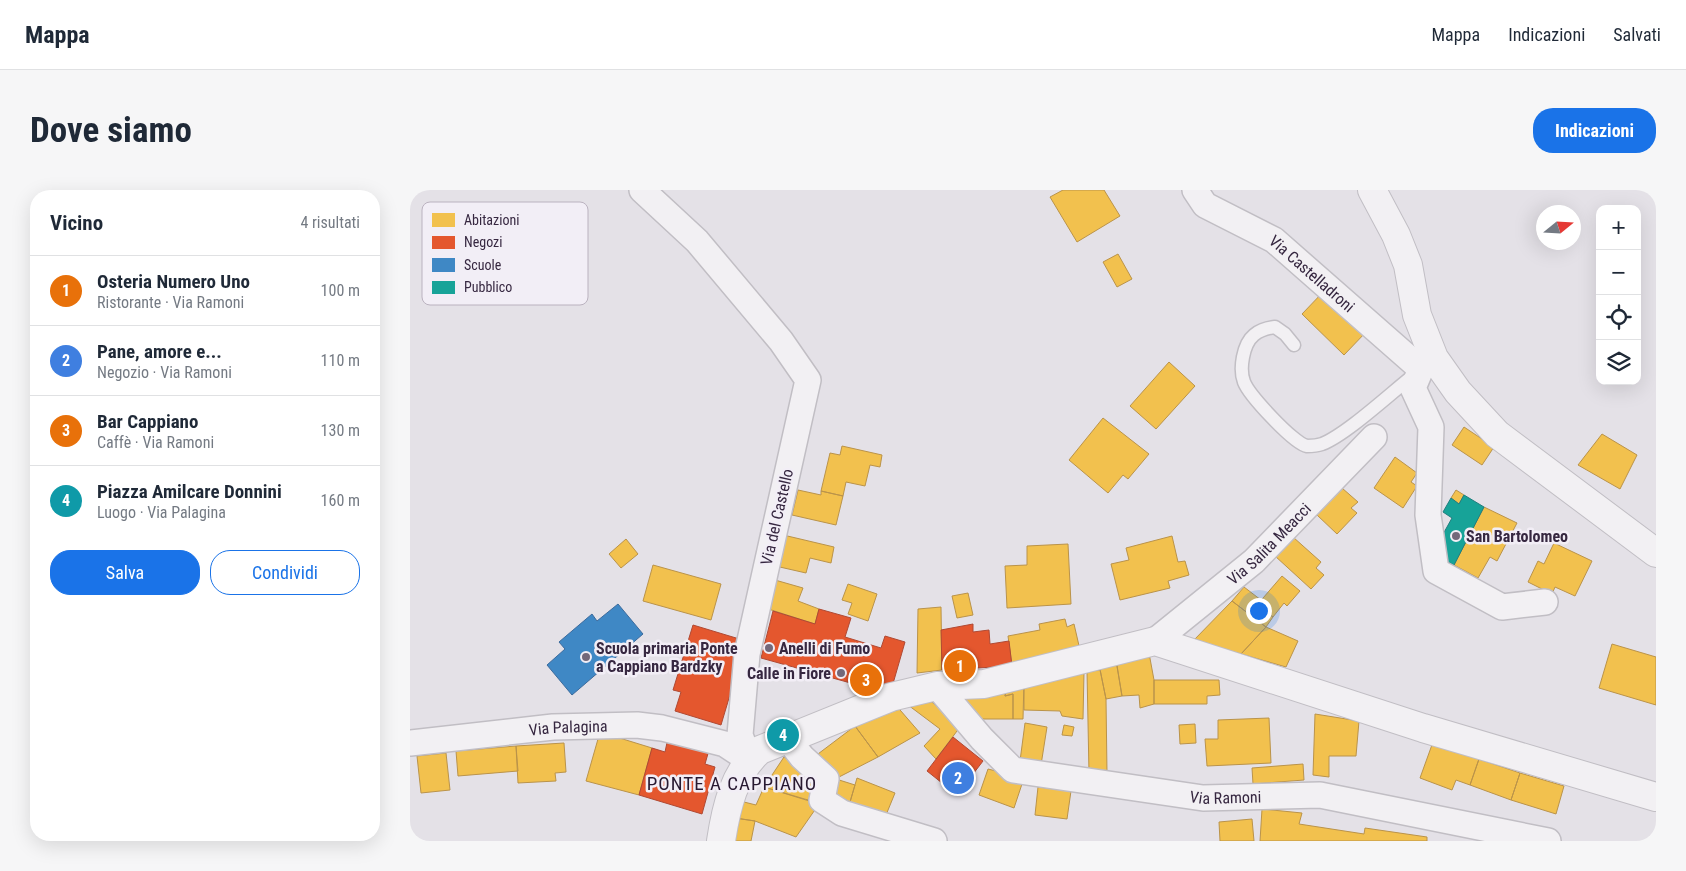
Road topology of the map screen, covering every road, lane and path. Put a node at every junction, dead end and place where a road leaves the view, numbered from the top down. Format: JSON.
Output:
{"nodes":[{"id":1,"x":642,"y":190,"type":"edge"},
{"id":2,"x":1195,"y":190,"type":"edge"},
{"id":3,"x":1372,"y":190,"type":"edge"},
{"id":4,"x":1294,"y":345,"type":"dead end"},
{"id":5,"x":1423,"y":371,"type":"junction"},
{"id":6,"x":1374,"y":437,"type":"dead end"},
{"id":7,"x":1656,"y":553,"type":"edge"},
{"id":8,"x":1545,"y":602,"type":"dead end"},
{"id":9,"x":1155,"y":641,"type":"junction"},
{"id":10,"x":937,"y":686,"type":"junction"},
{"id":11,"x":787,"y":738,"type":"junction"},
{"id":12,"x":410,"y":743,"type":"edge"},
{"id":13,"x":748,"y":760,"type":"junction"},
{"id":14,"x":1656,"y":797,"type":"edge"},
{"id":15,"x":723,"y":828,"type":"edge"},
{"id":16,"x":934,"y":841,"type":"edge"},
{"id":17,"x":1548,"y":841,"type":"edge"}],
"edges":[{"from":1,"to":13,"type":"street","name":"Via del Castello"},
{"from":2,"to":5,"type":"street","name":"Via Castelladroni"},
{"from":3,"to":5,"type":"street"},
{"from":4,"to":5,"type":"lane"},
{"from":5,"to":7,"type":"street"},
{"from":5,"to":8,"type":"street"},
{"from":6,"to":9,"type":"street","name":"Via Salita Meacci"},
{"from":9,"to":10,"type":"street"},
{"from":9,"to":14,"type":"street"},
{"from":10,"to":11,"type":"street"},
{"from":10,"to":17,"type":"street","name":"Via Ramoni"},
{"from":11,"to":13,"type":"street"},
{"from":11,"to":16,"type":"street"},
{"from":12,"to":13,"type":"street","name":"Via Palagina"},
{"from":13,"to":15,"type":"street"}]}
